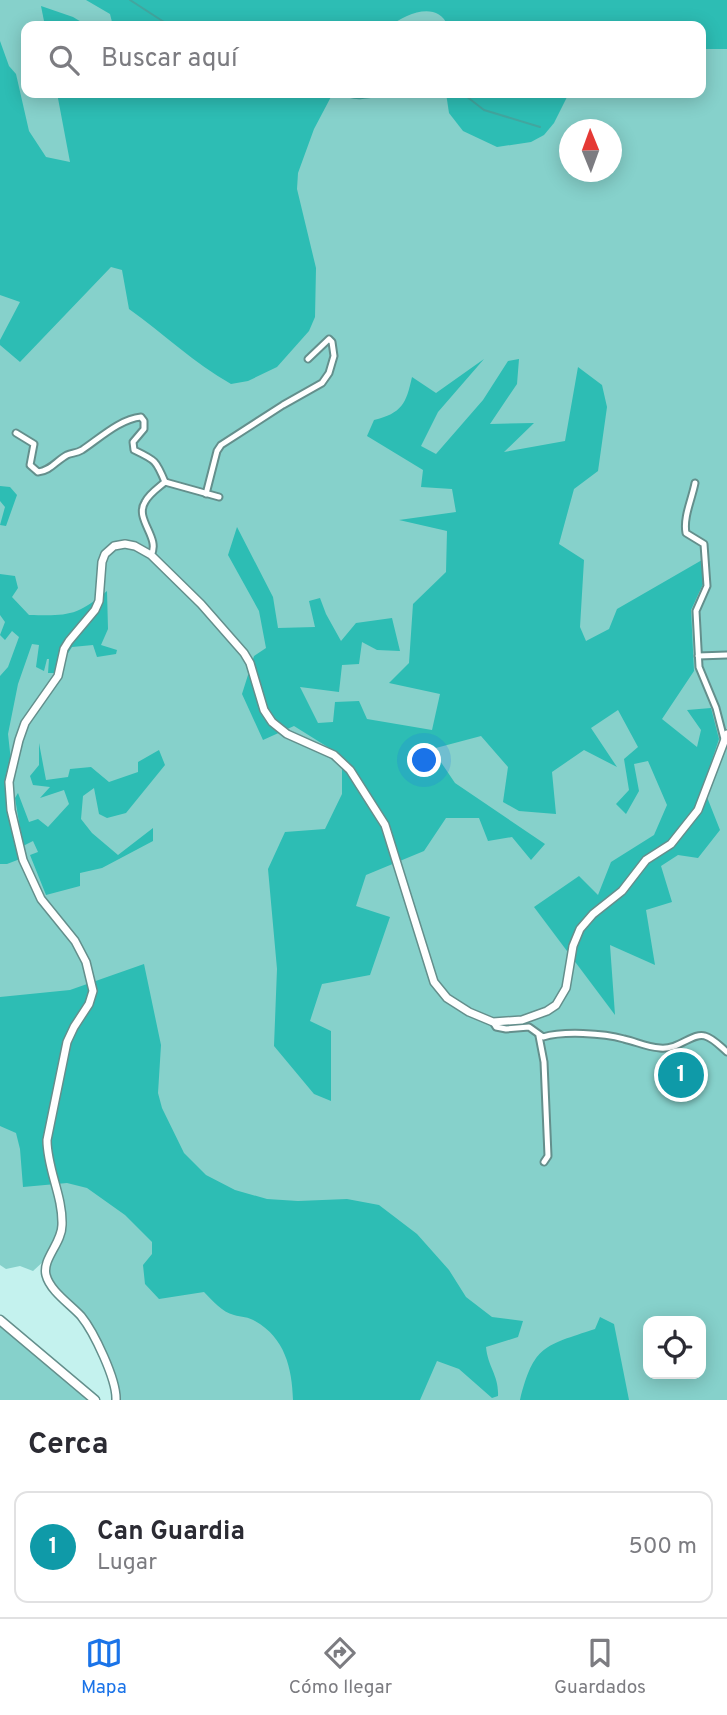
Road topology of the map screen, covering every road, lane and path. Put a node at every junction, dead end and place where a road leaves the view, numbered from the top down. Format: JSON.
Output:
{"nodes":[{"id":1,"x":308,"y":359,"type":"dead end"},
{"id":2,"x":16,"y":433,"type":"dead end"},
{"id":3,"x":165,"y":482,"type":"junction"},
{"id":4,"x":695,"y":483,"type":"dead end"},
{"id":5,"x":206,"y":494,"type":"junction"},
{"id":6,"x":219,"y":497,"type":"dead end"},
{"id":7,"x":150,"y":555,"type":"junction"},
{"id":8,"x":727,"y":655,"type":"edge"},
{"id":9,"x":698,"y":656,"type":"junction"},
{"id":10,"x":725,"y":736,"type":"edge"},
{"id":11,"x":493,"y":1022,"type":"junction"},
{"id":12,"x":539,"y":1036,"type":"junction"},
{"id":13,"x":727,"y":1052,"type":"edge"},
{"id":14,"x":544,"y":1162,"type":"dead end"},
{"id":15,"x":0,"y":1320,"type":"edge"},
{"id":16,"x":95,"y":1400,"type":"edge"},
{"id":17,"x":116,"y":1400,"type":"edge"}],
"edges":[{"from":1,"to":5,"type":"street"},
{"from":2,"to":3,"type":"street"},
{"from":3,"to":5,"type":"street"},
{"from":3,"to":7,"type":"street"},
{"from":4,"to":9,"type":"street"},
{"from":5,"to":6,"type":"street"},
{"from":7,"to":11,"type":"street"},
{"from":7,"to":17,"type":"street"},
{"from":8,"to":9,"type":"street"},
{"from":9,"to":10,"type":"street"},
{"from":10,"to":11,"type":"street"},
{"from":11,"to":12,"type":"street"},
{"from":12,"to":13,"type":"street"},
{"from":12,"to":14,"type":"street"},
{"from":15,"to":16,"type":"main road"}]}
